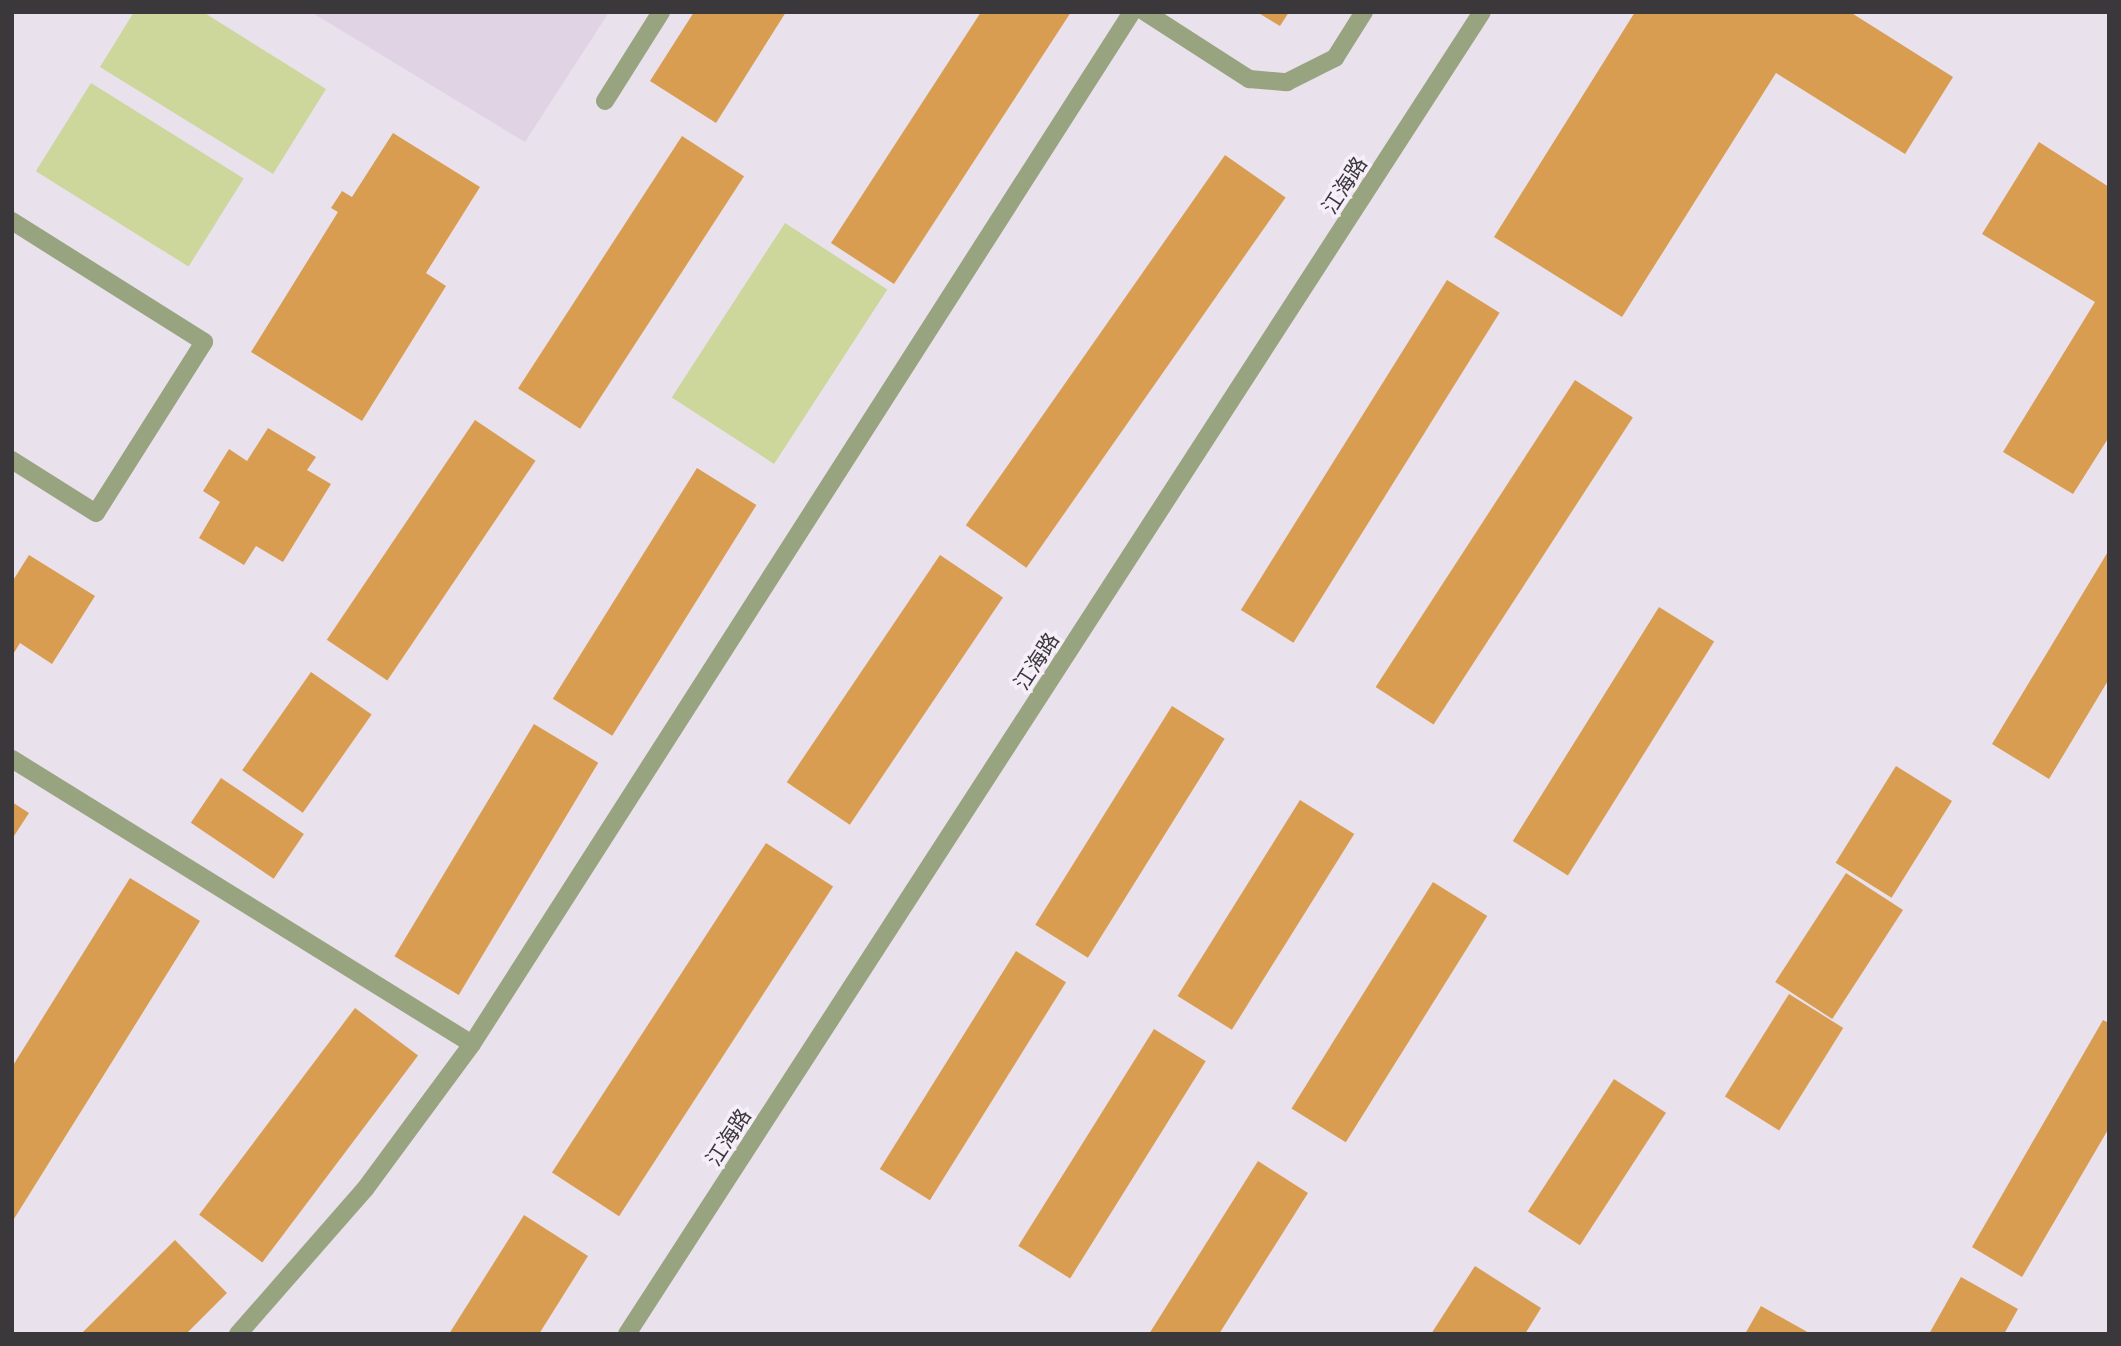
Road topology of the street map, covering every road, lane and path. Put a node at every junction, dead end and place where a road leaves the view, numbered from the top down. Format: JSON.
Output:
{"nodes":[{"id":1,"x":661,"y":12,"type":"edge"},
{"id":2,"x":1132,"y":12,"type":"edge"},
{"id":3,"x":1145,"y":12,"type":"edge"},
{"id":4,"x":1364,"y":12,"type":"edge"},
{"id":5,"x":1482,"y":12,"type":"edge"},
{"id":6,"x":605,"y":101,"type":"dead end"},
{"id":7,"x":12,"y":221,"type":"edge"},
{"id":8,"x":12,"y":460,"type":"edge"},
{"id":9,"x":12,"y":759,"type":"edge"},
{"id":10,"x":472,"y":1044,"type":"junction"},
{"id":11,"x":239,"y":1334,"type":"edge"},
{"id":12,"x":627,"y":1334,"type":"edge"}],
"edges":[{"from":1,"to":6,"type":"street"},
{"from":2,"to":10,"type":"street"},
{"from":3,"to":4,"type":"street"},
{"from":5,"to":12,"type":"street","name":"江海路"},
{"from":7,"to":8,"type":"street"},
{"from":9,"to":10,"type":"street"},
{"from":10,"to":11,"type":"street"}]}
